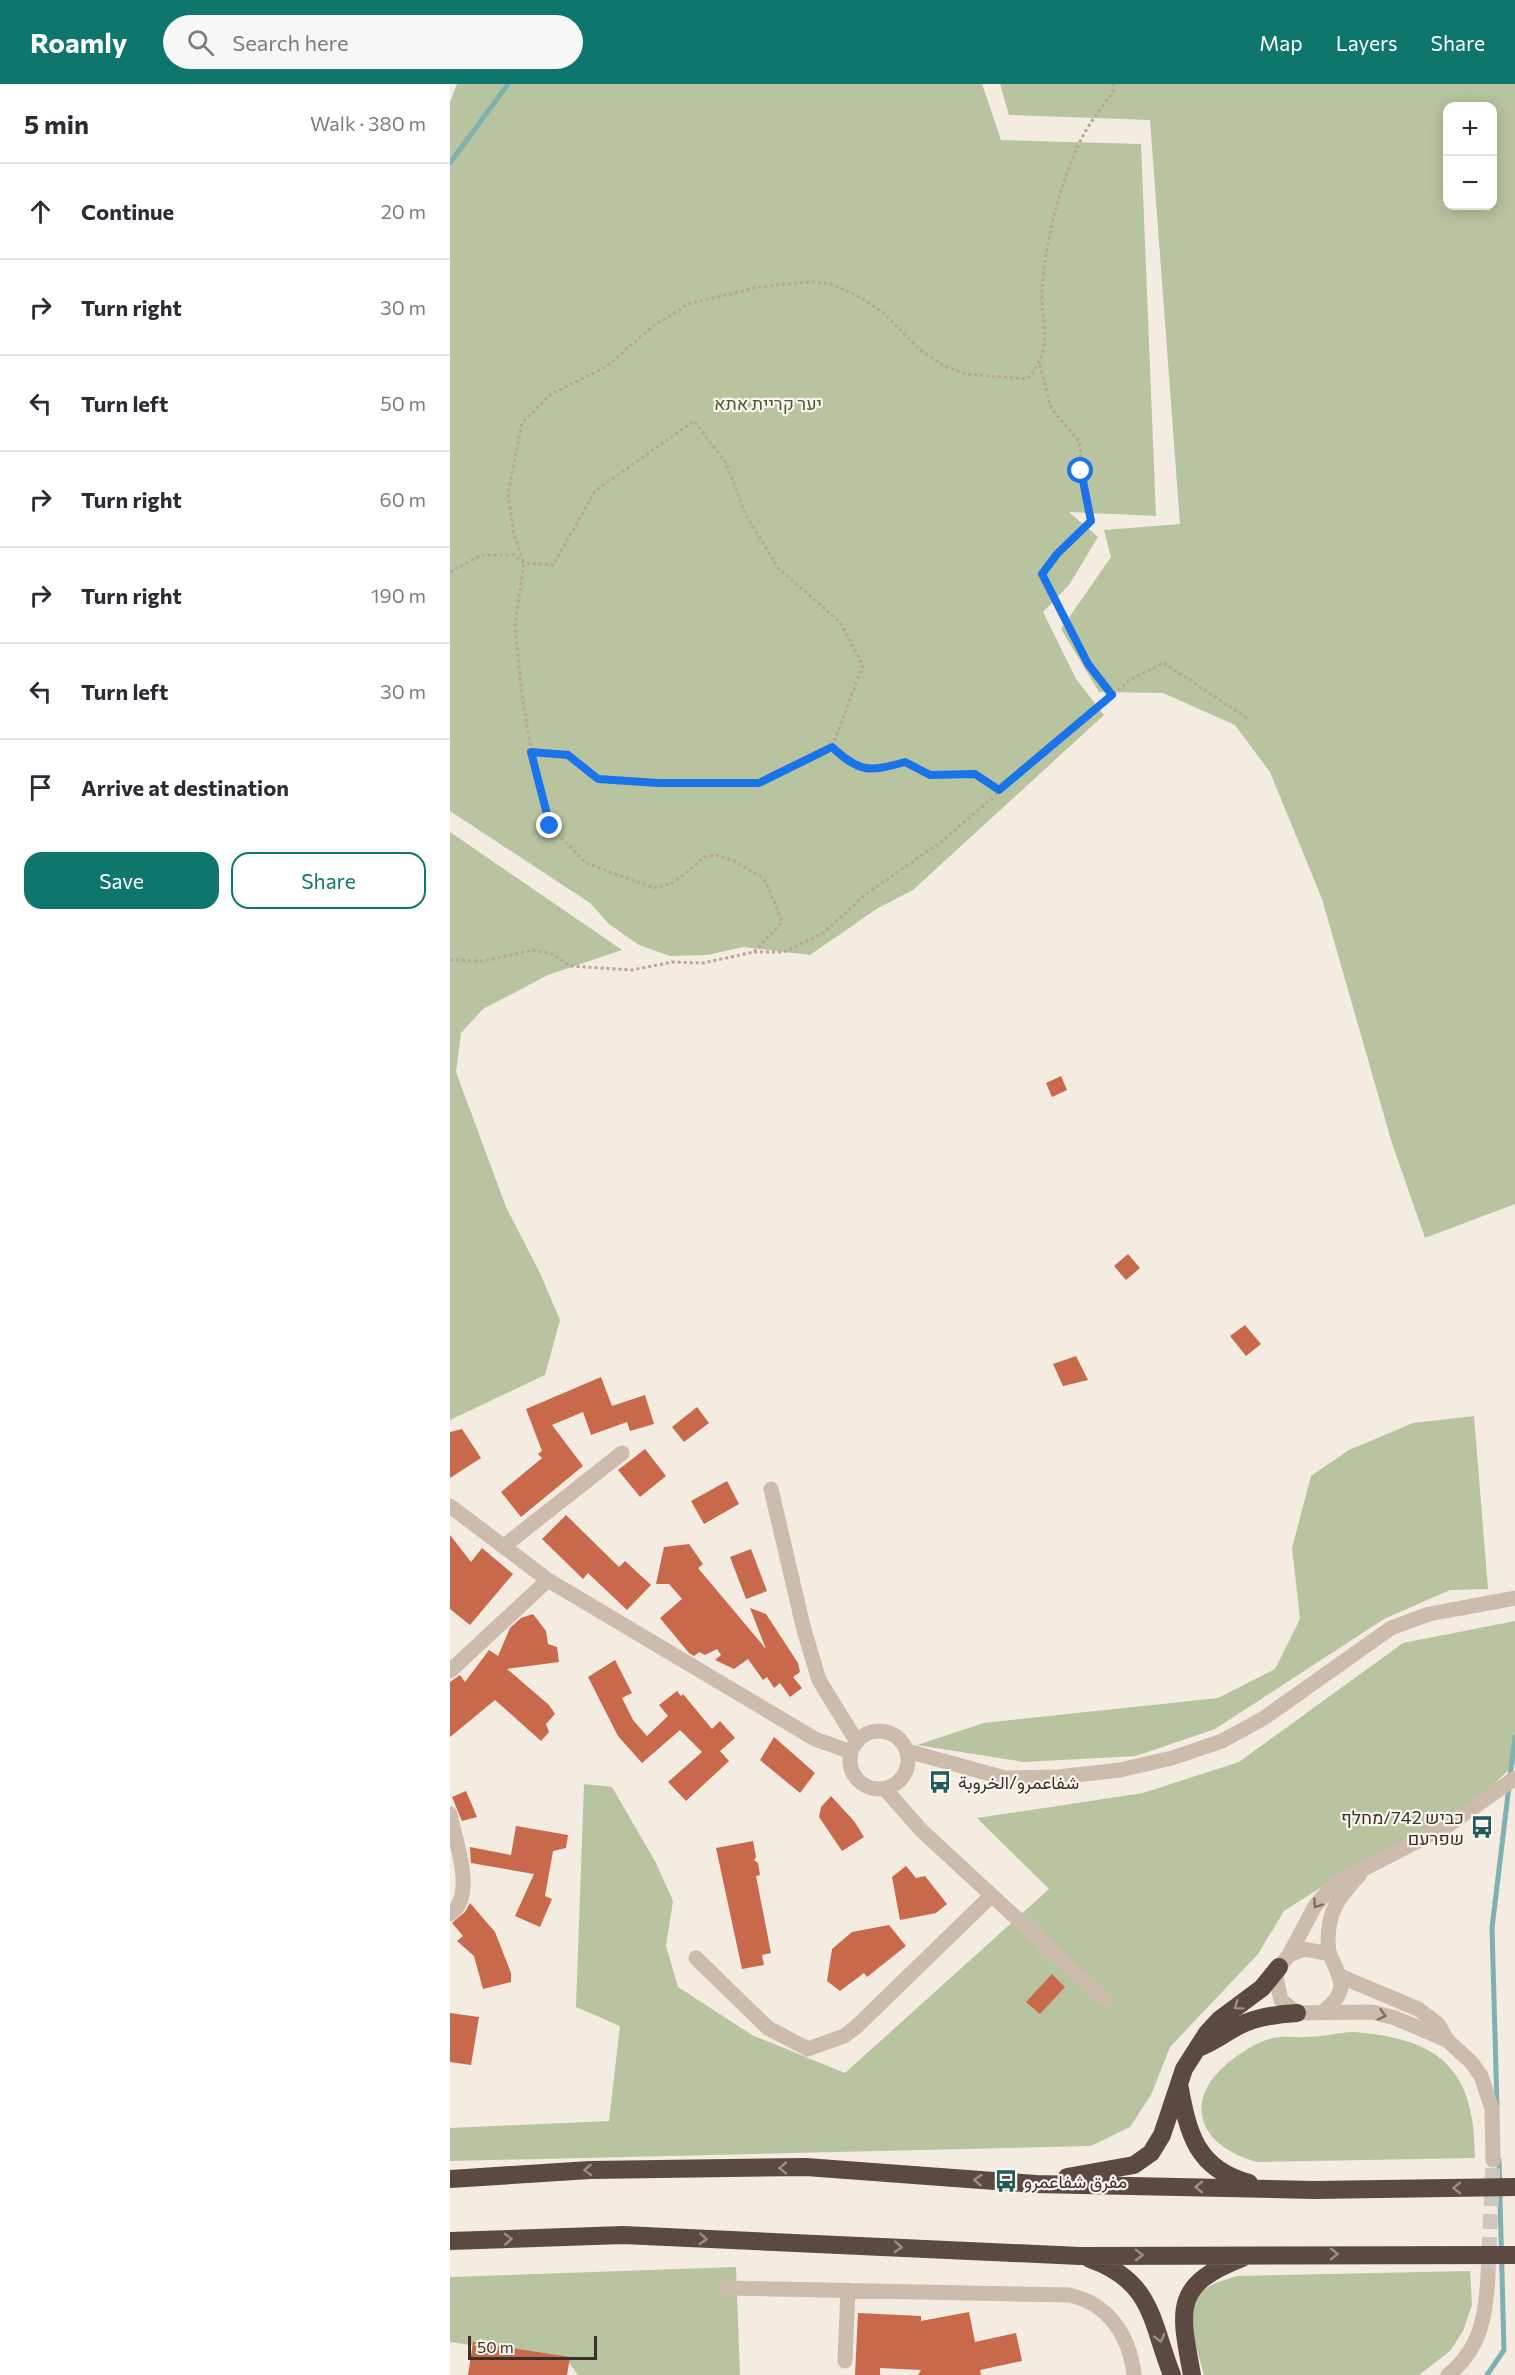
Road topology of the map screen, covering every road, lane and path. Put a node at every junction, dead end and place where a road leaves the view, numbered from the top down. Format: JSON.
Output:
{"nodes":[{"id":1,"x":1113,"y":84,"type":"edge"},
{"id":2,"x":1040,"y":365,"type":"junction"},
{"id":3,"x":524,"y":563,"type":"junction"},
{"id":4,"x":450,"y":572,"type":"edge"},
{"id":5,"x":1112,"y":695,"type":"junction"},
{"id":6,"x":1250,"y":720,"type":"dead end"},
{"id":7,"x":832,"y":747,"type":"junction"},
{"id":8,"x":531,"y":752,"type":"junction"},
{"id":9,"x":999,"y":790,"type":"junction"},
{"id":10,"x":754,"y":952,"type":"junction"},
{"id":11,"x":450,"y":960,"type":"edge"},
{"id":12,"x":622,"y":1453,"type":"dead end"},
{"id":13,"x":771,"y":1489,"type":"dead end"},
{"id":14,"x":450,"y":1506,"type":"edge"},
{"id":15,"x":504,"y":1545,"type":"junction"},
{"id":16,"x":548,"y":1580,"type":"junction"},
{"id":17,"x":1515,"y":1598,"type":"edge"},
{"id":18,"x":450,"y":1671,"type":"edge"},
{"id":19,"x":854,"y":1747,"type":"junction"},
{"id":20,"x":907,"y":1751,"type":"junction"},
{"id":21,"x":1515,"y":1778,"type":"edge"},
{"id":22,"x":885,"y":1789,"type":"junction"},
{"id":23,"x":450,"y":1814,"type":"edge"},
{"id":24,"x":1362,"y":1871,"type":"junction"},
{"id":25,"x":991,"y":1896,"type":"junction"},
{"id":26,"x":450,"y":1914,"type":"edge"},
{"id":27,"x":1330,"y":1954,"type":"junction"},
{"id":28,"x":696,"y":1958,"type":"dead end"},
{"id":29,"x":1284,"y":1961,"type":"junction"},
{"id":30,"x":1341,"y":1977,"type":"junction"},
{"id":31,"x":1106,"y":2001,"type":"dead end"},
{"id":32,"x":1324,"y":2011,"type":"junction"},
{"id":33,"x":1297,"y":2013,"type":"junction"},
{"id":34,"x":1447,"y":2040,"type":"junction"},
{"id":35,"x":1198,"y":2048,"type":"junction"},
{"id":36,"x":1179,"y":2082,"type":"junction"},
{"id":37,"x":1492,"y":2160,"type":"tunnel mouth"},
{"id":38,"x":450,"y":2179,"type":"edge"},
{"id":39,"x":1036,"y":2184,"type":"junction"},
{"id":40,"x":1515,"y":2187,"type":"edge"},
{"id":41,"x":1314,"y":2190,"type":"junction"},
{"id":42,"x":450,"y":2241,"type":"edge"},
{"id":43,"x":1253,"y":2254,"type":"junction"},
{"id":44,"x":1515,"y":2255,"type":"edge"},
{"id":45,"x":1080,"y":2256,"type":"junction"},
{"id":46,"x":1488,"y":2276,"type":"tunnel mouth"},
{"id":47,"x":726,"y":2288,"type":"dead end"},
{"id":48,"x":848,"y":2290,"type":"junction"},
{"id":49,"x":845,"y":2361,"type":"dead end"},
{"id":50,"x":1134,"y":2375,"type":"edge"},
{"id":51,"x":1172,"y":2375,"type":"edge"},
{"id":52,"x":1191,"y":2375,"type":"edge"},
{"id":53,"x":1448,"y":2375,"type":"edge"}],
"edges":[{"from":1,"to":2,"type":"path"},
{"from":2,"to":3,"type":"path"},
{"from":2,"to":5,"type":"path"},
{"from":3,"to":4,"type":"path"},
{"from":3,"to":7,"type":"path"},
{"from":3,"to":8,"type":"path"},
{"from":5,"to":6,"type":"path"},
{"from":5,"to":9,"type":"path"},
{"from":7,"to":8,"type":"path"},
{"from":7,"to":9,"type":"path"},
{"from":8,"to":10,"type":"path"},
{"from":9,"to":10,"type":"path"},
{"from":10,"to":11,"type":"path"},
{"from":12,"to":15,"type":"street"},
{"from":13,"to":19,"type":"street"},
{"from":14,"to":15,"type":"street"},
{"from":15,"to":16,"type":"street"},
{"from":16,"to":18,"type":"street"},
{"from":16,"to":19,"type":"street"},
{"from":17,"to":20,"type":"street"},
{"from":19,"to":20,"type":"street"},
{"from":19,"to":22,"type":"street"},
{"from":20,"to":22,"type":"street"},
{"from":21,"to":24,"type":"street"},
{"from":22,"to":25,"type":"street"},
{"from":23,"to":26,"type":"street"},
{"from":24,"to":27,"type":"street"},
{"from":24,"to":29,"type":"street","one_way":true},
{"from":25,"to":28,"type":"street"},
{"from":25,"to":31,"type":"street"},
{"from":27,"to":29,"type":"street"},
{"from":27,"to":30,"type":"street"},
{"from":29,"to":33,"type":"street"},
{"from":29,"to":35,"type":"highway","one_way":true},
{"from":30,"to":32,"type":"street"},
{"from":30,"to":34,"type":"street"},
{"from":32,"to":33,"type":"street"},
{"from":32,"to":34,"type":"street","one_way":true},
{"from":33,"to":35,"type":"highway"},
{"from":34,"to":37,"type":"street"},
{"from":35,"to":36,"type":"highway"},
{"from":36,"to":39,"type":"highway"},
{"from":36,"to":41,"type":"highway"},
{"from":39,"to":38,"type":"highway","one_way":true},
{"from":41,"to":39,"type":"highway","one_way":true},
{"from":40,"to":41,"type":"highway","one_way":true},
{"from":42,"to":45,"type":"highway","one_way":true},
{"from":43,"to":44,"type":"highway","one_way":true},
{"from":45,"to":43,"type":"highway","one_way":true},
{"from":43,"to":52,"type":"highway"},
{"from":45,"to":51,"type":"highway","one_way":true},
{"from":46,"to":53,"type":"street"},
{"from":47,"to":48,"type":"street"},
{"from":48,"to":49,"type":"street"},
{"from":48,"to":50,"type":"street"}]}
